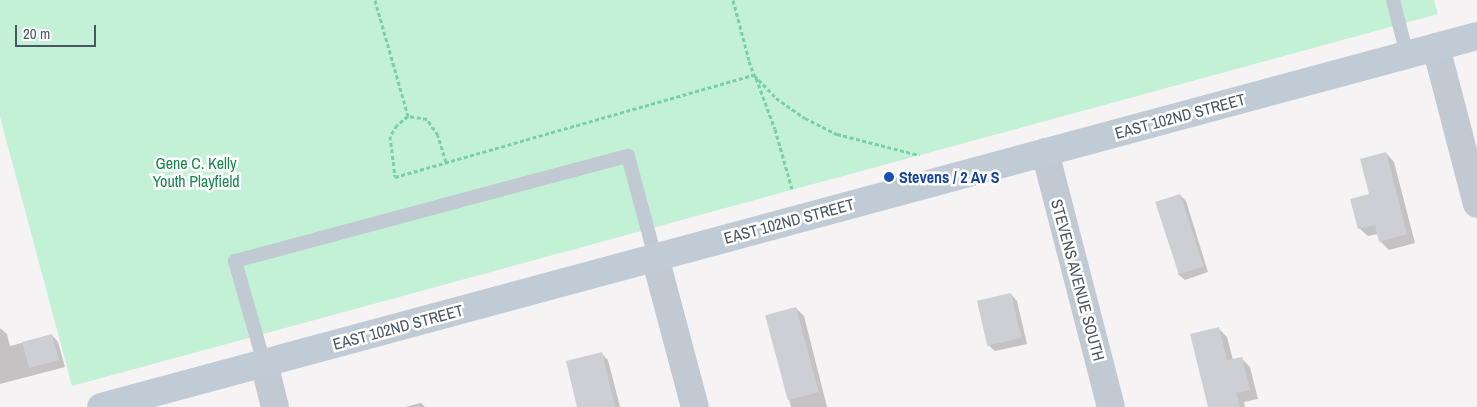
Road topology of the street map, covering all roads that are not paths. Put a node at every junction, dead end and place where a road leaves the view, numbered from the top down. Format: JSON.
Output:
{"nodes":[{"id":1,"x":1393,"y":0,"type":"edge"},
{"id":2,"x":1477,"y":36,"type":"edge"},
{"id":3,"x":1436,"y":47,"type":"junction"},
{"id":4,"x":1407,"y":55,"type":"junction"},
{"id":5,"x":1044,"y":152,"type":"junction"},
{"id":6,"x":1477,"y":204,"type":"edge"},
{"id":7,"x":655,"y":257,"type":"junction"},
{"id":8,"x":264,"y":363,"type":"junction"},
{"id":9,"x":101,"y":407,"type":"edge"},
{"id":10,"x":275,"y":407,"type":"edge"},
{"id":11,"x":694,"y":407,"type":"edge"},
{"id":12,"x":1111,"y":407,"type":"edge"}],
"edges":[{"from":1,"to":4,"type":"lane"},
{"from":2,"to":3,"type":"street","name":"EAST 102ND STREET"},
{"from":3,"to":4,"type":"street","name":"EAST 102ND STREET"},
{"from":3,"to":6,"type":"street"},
{"from":4,"to":5,"type":"street","name":"EAST 102ND STREET"},
{"from":5,"to":7,"type":"street","name":"EAST 102ND STREET"},
{"from":5,"to":12,"type":"street","name":"STEVENS AVENUE SOUTH"},
{"from":7,"to":8,"type":"street","name":"EAST 102ND STREET"},
{"from":7,"to":8,"type":"lane"},
{"from":7,"to":11,"type":"street"},
{"from":8,"to":9,"type":"street","name":"EAST 102ND STREET"},
{"from":8,"to":10,"type":"street"}]}
